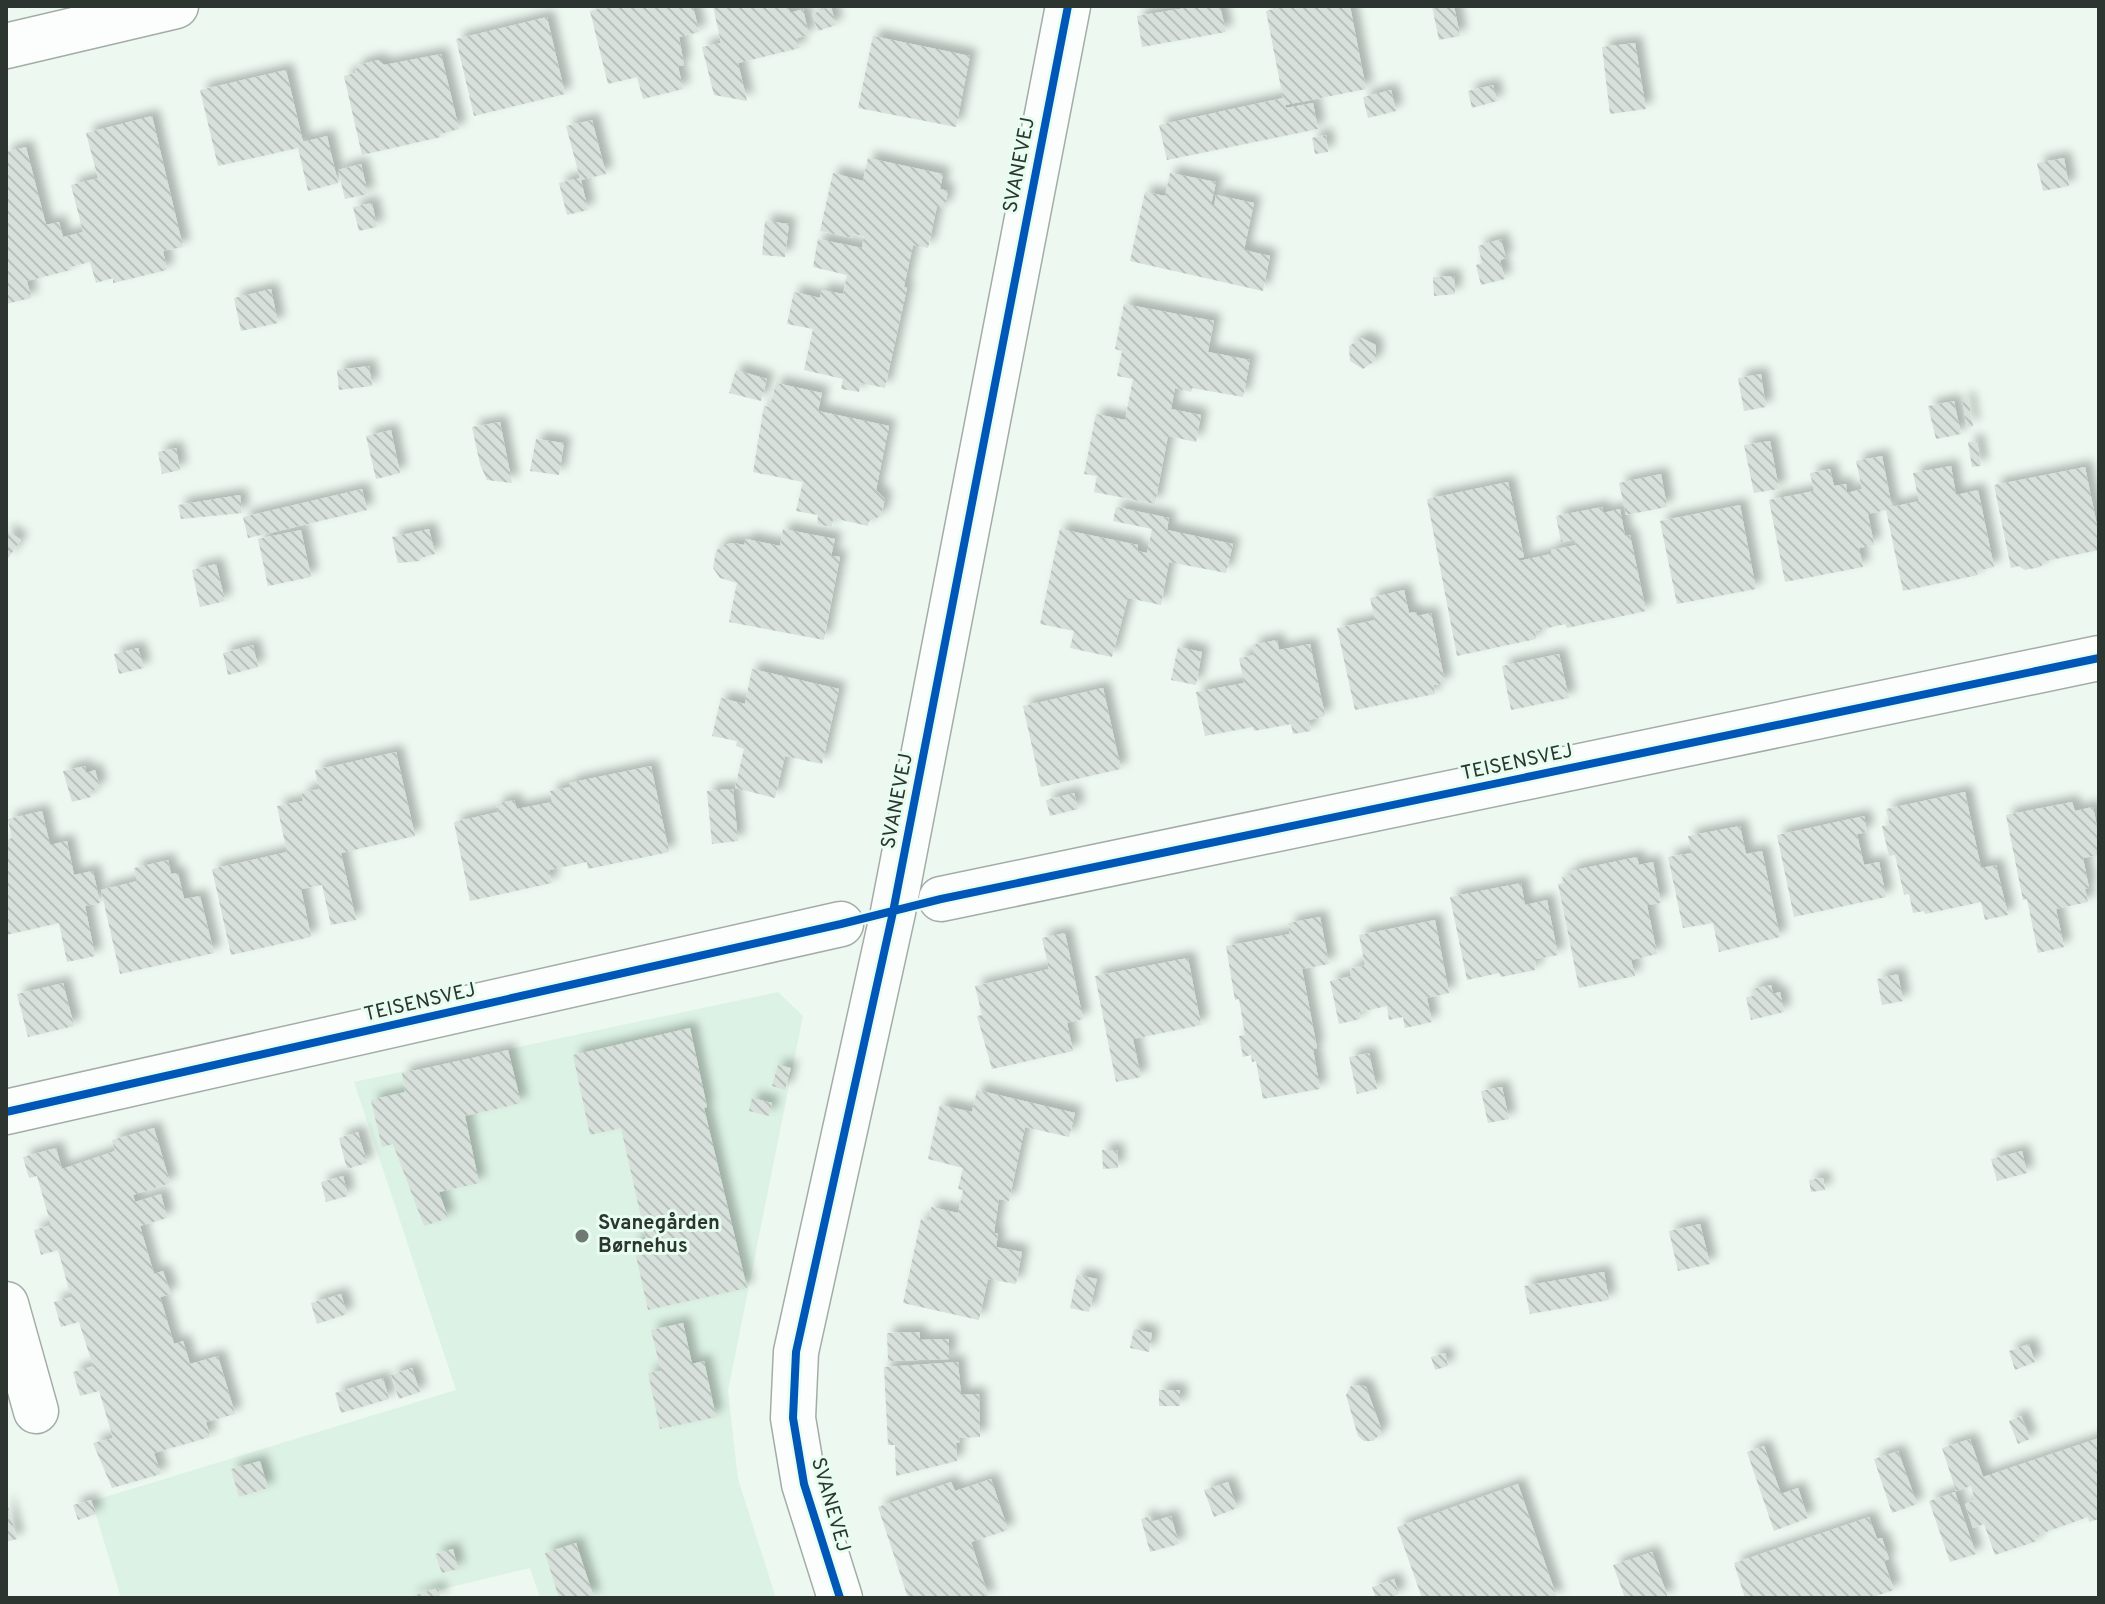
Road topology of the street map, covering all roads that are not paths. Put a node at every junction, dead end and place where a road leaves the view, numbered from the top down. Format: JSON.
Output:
{"nodes":[{"id":1,"x":176,"y":6,"type":"edge"},
{"id":2,"x":1068,"y":6,"type":"edge"},
{"id":3,"x":6,"y":46,"type":"edge"},
{"id":4,"x":2099,"y":658,"type":"edge"},
{"id":5,"x":941,"y":899,"type":"dead end"},
{"id":6,"x":841,"y":924,"type":"dead end"},
{"id":7,"x":6,"y":1112,"type":"edge"},
{"id":8,"x":6,"y":1304,"type":"edge"},
{"id":9,"x":36,"y":1411,"type":"dead end"},
{"id":10,"x":840,"y":1598,"type":"edge"}],
"edges":[{"from":1,"to":3,"type":"street"},
{"from":2,"to":10,"type":"street","name":"SVANEVEJ"},
{"from":4,"to":5,"type":"street","name":"TEISENSVEJ"},
{"from":6,"to":7,"type":"street","name":"TEISENSVEJ"},
{"from":8,"to":9,"type":"street"}]}
